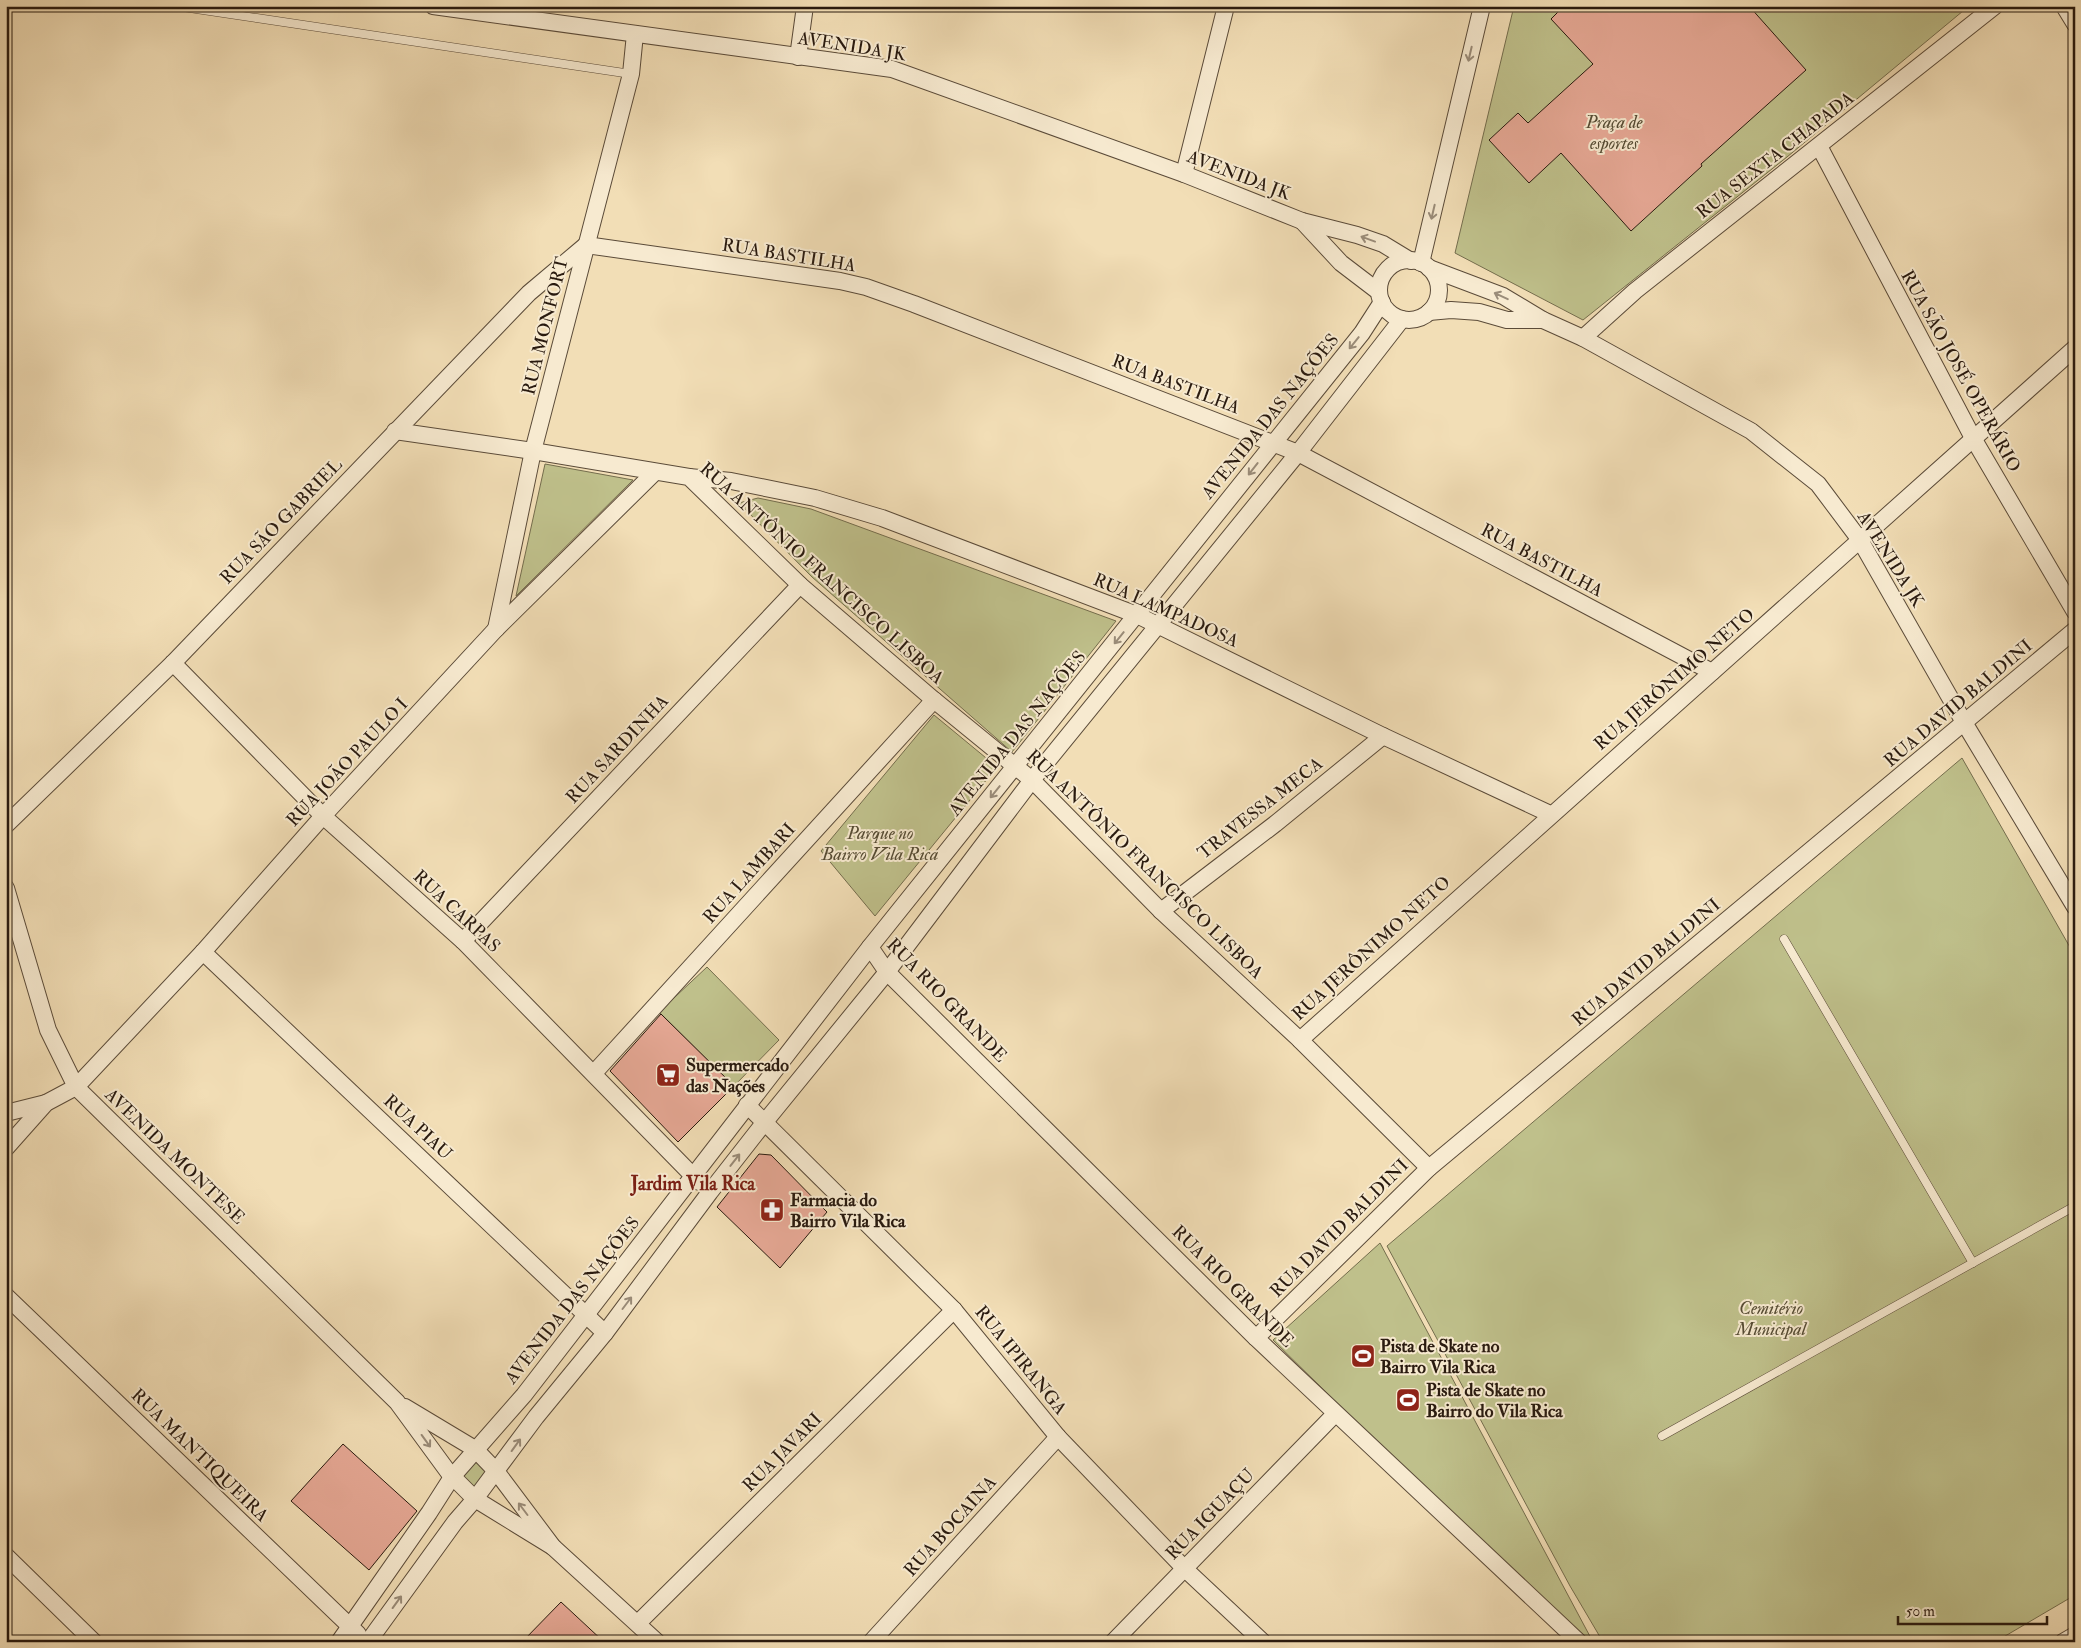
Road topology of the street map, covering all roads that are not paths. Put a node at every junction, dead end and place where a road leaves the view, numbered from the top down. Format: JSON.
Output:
{"nodes":[{"id":1,"x":176,"y":6,"type":"edge"},
{"id":2,"x":433,"y":6,"type":"edge"},
{"id":3,"x":805,"y":6,"type":"edge"},
{"id":4,"x":1226,"y":6,"type":"edge"},
{"id":5,"x":1482,"y":6,"type":"edge"},
{"id":6,"x":1995,"y":6,"type":"edge"},
{"id":7,"x":2064,"y":6,"type":"edge"},
{"id":8,"x":2075,"y":24,"type":"edge"},
{"id":9,"x":635,"y":34,"type":"junction"},
{"id":10,"x":798,"y":57,"type":"junction"},
{"id":11,"x":631,"y":74,"type":"junction"},
{"id":12,"x":1819,"y":146,"type":"junction"},
{"id":13,"x":1184,"y":174,"type":"junction"},
{"id":14,"x":1302,"y":221,"type":"junction"},
{"id":15,"x":586,"y":246,"type":"junction"},
{"id":16,"x":1421,"y":264,"type":"junction"},
{"id":17,"x":1380,"y":297,"type":"junction"},
{"id":18,"x":1429,"y":312,"type":"junction"},
{"id":19,"x":1402,"y":319,"type":"junction"},
{"id":20,"x":1543,"y":320,"type":"junction"},
{"id":21,"x":1583,"y":338,"type":"junction"},
{"id":22,"x":2075,"y":348,"type":"edge"},
{"id":23,"x":395,"y":431,"type":"junction"},
{"id":24,"x":1973,"y":438,"type":"junction"},
{"id":25,"x":1273,"y":443,"type":"junction"},
{"id":26,"x":533,"y":451,"type":"junction"},
{"id":27,"x":1298,"y":454,"type":"junction"},
{"id":28,"x":655,"y":472,"type":"junction"},
{"id":29,"x":689,"y":477,"type":"junction"},
{"id":30,"x":1860,"y":540,"type":"junction"},
{"id":31,"x":800,"y":585,"type":"junction"},
{"id":32,"x":2075,"y":612,"type":"edge"},
{"id":33,"x":1137,"y":615,"type":"junction"},
{"id":34,"x":1156,"y":625,"type":"junction"},
{"id":35,"x":496,"y":630,"type":"junction"},
{"id":36,"x":2075,"y":630,"type":"edge"},
{"id":37,"x":173,"y":663,"type":"junction"},
{"id":38,"x":1712,"y":672,"type":"junction"},
{"id":39,"x":934,"y":700,"type":"junction"},
{"id":40,"x":1965,"y":724,"type":"junction"},
{"id":41,"x":1383,"y":736,"type":"junction"},
{"id":42,"x":1016,"y":767,"type":"junction"},
{"id":43,"x":1032,"y":780,"type":"junction"},
{"id":44,"x":1550,"y":814,"type":"junction"},
{"id":45,"x":323,"y":816,"type":"junction"},
{"id":46,"x":6,"y":825,"type":"edge"},
{"id":47,"x":6,"y":888,"type":"edge"},
{"id":48,"x":2075,"y":907,"type":"edge"},
{"id":49,"x":1161,"y":911,"type":"junction"},
{"id":50,"x":1784,"y":939,"type":"dead end"},
{"id":51,"x":463,"y":942,"type":"junction"},
{"id":52,"x":870,"y":948,"type":"junction"},
{"id":53,"x":203,"y":952,"type":"junction"},
{"id":54,"x":887,"y":972,"type":"junction"},
{"id":55,"x":1300,"y":1040,"type":"junction"},
{"id":56,"x":594,"y":1073,"type":"junction"},
{"id":57,"x":76,"y":1087,"type":"junction"},
{"id":58,"x":46,"y":1103,"type":"junction"},
{"id":59,"x":747,"y":1105,"type":"junction"},
{"id":60,"x":6,"y":1113,"type":"edge"},
{"id":61,"x":764,"y":1123,"type":"junction"},
{"id":62,"x":6,"y":1148,"type":"edge"},
{"id":63,"x":1428,"y":1168,"type":"junction"},
{"id":64,"x":693,"y":1175,"type":"junction"},
{"id":65,"x":710,"y":1192,"type":"junction"},
{"id":66,"x":2075,"y":1206,"type":"edge"},
{"id":67,"x":1973,"y":1263,"type":"junction"},
{"id":68,"x":6,"y":1296,"type":"edge"},
{"id":69,"x":954,"y":1310,"type":"junction"},
{"id":70,"x":588,"y":1315,"type":"junction"},
{"id":71,"x":606,"y":1333,"type":"junction"},
{"id":72,"x":1256,"y":1338,"type":"junction"},
{"id":73,"x":397,"y":1402,"type":"junction"},
{"id":74,"x":1335,"y":1414,"type":"junction"},
{"id":75,"x":1662,"y":1436,"type":"dead end"},
{"id":76,"x":1058,"y":1437,"type":"junction"},
{"id":77,"x":475,"y":1450,"type":"junction"},
{"id":78,"x":496,"y":1472,"type":"junction"},
{"id":79,"x":452,"y":1476,"type":"junction"},
{"id":80,"x":475,"y":1499,"type":"junction"},
{"id":81,"x":553,"y":1547,"type":"junction"},
{"id":82,"x":6,"y":1556,"type":"edge"},
{"id":83,"x":1185,"y":1569,"type":"junction"},
{"id":84,"x":638,"y":1623,"type":"junction"},
{"id":85,"x":351,"y":1627,"type":"junction"},
{"id":86,"x":2075,"y":1635,"type":"edge"},
{"id":87,"x":94,"y":1642,"type":"edge"},
{"id":88,"x":339,"y":1642,"type":"edge"},
{"id":89,"x":367,"y":1642,"type":"edge"},
{"id":90,"x":657,"y":1642,"type":"edge"},
{"id":91,"x":872,"y":1642,"type":"edge"},
{"id":92,"x":1113,"y":1642,"type":"edge"},
{"id":93,"x":1263,"y":1642,"type":"edge"},
{"id":94,"x":1579,"y":1642,"type":"edge"},
{"id":95,"x":2063,"y":1642,"type":"edge"}],
"edges":[{"from":1,"to":11,"type":"lane"},
{"from":2,"to":9,"type":"street","name":"AVENIDA JK"},
{"from":3,"to":10,"type":"street"},
{"from":4,"to":13,"type":"street"},
{"from":5,"to":16,"type":"street","one_way":true},
{"from":6,"to":12,"type":"street","name":"RUA SEXTA CHAPADA"},
{"from":7,"to":8,"type":"street"},
{"from":9,"to":10,"type":"street","name":"AVENIDA JK"},
{"from":9,"to":11,"type":"street","name":"RUA MONFORT"},
{"from":10,"to":13,"type":"street","name":"AVENIDA JK"},
{"from":11,"to":15,"type":"street","name":"RUA MONFORT"},
{"from":12,"to":21,"type":"street","name":"RUA SEXTA CHAPADA"},
{"from":12,"to":24,"type":"street","name":"RUA SÃO JOSÉ OPERÁRIO"},
{"from":13,"to":14,"type":"street","name":"AVENIDA JK"},
{"from":16,"to":14,"type":"street","name":"AVENIDA JK","one_way":true},
{"from":14,"to":17,"type":"street","name":"AVENIDA JK"},
{"from":15,"to":23,"type":"street","name":"RUA SÃO GABRIEL"},
{"from":15,"to":25,"type":"street","name":"RUA BASTILHA"},
{"from":15,"to":26,"type":"street","name":"RUA MONFORT"},
{"from":16,"to":17,"type":"street"},
{"from":16,"to":18,"type":"street"},
{"from":20,"to":16,"type":"street","name":"AVENIDA JK","one_way":true},
{"from":17,"to":19,"type":"street"},
{"from":17,"to":25,"type":"street","name":"AVENIDA DAS NAÇÕES","one_way":true},
{"from":18,"to":19,"type":"street"},
{"from":18,"to":20,"type":"street","name":"AVENIDA JK"},
{"from":19,"to":27,"type":"street"},
{"from":20,"to":21,"type":"street","name":"AVENIDA JK"},
{"from":21,"to":30,"type":"street","name":"AVENIDA JK"},
{"from":22,"to":24,"type":"street","name":"RUA JERÔNIMO NETO"},
{"from":23,"to":26,"type":"street","name":"RUA ANTÔNIO FRANCISCO LISBOA"},
{"from":23,"to":37,"type":"street","name":"RUA SÃO GABRIEL"},
{"from":24,"to":30,"type":"street","name":"RUA JERÔNIMO NETO"},
{"from":24,"to":32,"type":"street","name":"RUA SÃO JOSÉ OPERÁRIO"},
{"from":25,"to":27,"type":"street","name":"RUA BASTILHA"},
{"from":25,"to":33,"type":"street","name":"AVENIDA DAS NAÇÕES","one_way":true},
{"from":26,"to":28,"type":"street","name":"RUA ANTÔNIO FRANCISCO LISBOA"},
{"from":26,"to":35,"type":"street","name":"RUA MONFORT"},
{"from":27,"to":34,"type":"street"},
{"from":27,"to":38,"type":"street","name":"RUA BASTILHA"},
{"from":28,"to":29,"type":"street","name":"RUA ANTÔNIO FRANCISCO LISBOA"},
{"from":28,"to":35,"type":"street","name":"RUA JOÃO PAULO I"},
{"from":29,"to":31,"type":"street","name":"RUA ANTÔNIO FRANCISCO LISBOA"},
{"from":29,"to":33,"type":"street","name":"RUA LAMPADOSA"},
{"from":30,"to":38,"type":"street","name":"RUA JERÔNIMO NETO"},
{"from":30,"to":40,"type":"street","name":"AVENIDA JK"},
{"from":31,"to":39,"type":"street","name":"RUA ANTÔNIO FRANCISCO LISBOA"},
{"from":31,"to":51,"type":"street","name":"RUA SARDINHA"},
{"from":33,"to":34,"type":"street","name":"RUA LAMPADOSA"},
{"from":33,"to":42,"type":"street","name":"AVENIDA DAS NAÇÕES","one_way":true},
{"from":34,"to":41,"type":"street","name":"RUA LAMPADOSA"},
{"from":34,"to":43,"type":"street"},
{"from":35,"to":45,"type":"street","name":"RUA JOÃO PAULO I"},
{"from":36,"to":40,"type":"street","name":"RUA DAVID BALDINI"},
{"from":37,"to":45,"type":"street","name":"RUA CARPAS"},
{"from":37,"to":46,"type":"street","name":"RUA SÃO GABRIEL"},
{"from":38,"to":44,"type":"street","name":"RUA JERÔNIMO NETO"},
{"from":39,"to":42,"type":"street","name":"RUA ANTÔNIO FRANCISCO LISBOA"},
{"from":39,"to":56,"type":"street","name":"RUA LAMBARI"},
{"from":40,"to":48,"type":"street","name":"AVENIDA JK"},
{"from":40,"to":63,"type":"street","name":"RUA DAVID BALDINI"},
{"from":41,"to":44,"type":"street","name":"RUA LAMPADOSA"},
{"from":41,"to":49,"type":"street","name":"TRAVESSA MECA"},
{"from":42,"to":43,"type":"street","name":"RUA ANTÔNIO FRANCISCO LISBOA"},
{"from":42,"to":52,"type":"street","name":"AVENIDA DAS NAÇÕES","one_way":true},
{"from":43,"to":49,"type":"street","name":"RUA ANTÔNIO FRANCISCO LISBOA"},
{"from":43,"to":54,"type":"street"},
{"from":44,"to":55,"type":"street","name":"RUA JERÔNIMO NETO"},
{"from":45,"to":51,"type":"street","name":"RUA CARPAS"},
{"from":45,"to":53,"type":"street","name":"RUA JOÃO PAULO I"},
{"from":47,"to":57,"type":"street","name":"AVENIDA MONTESE"},
{"from":49,"to":55,"type":"street","name":"RUA ANTÔNIO FRANCISCO LISBOA"},
{"from":50,"to":67,"type":"lane"},
{"from":51,"to":56,"type":"street","name":"RUA CARPAS"},
{"from":52,"to":54,"type":"street","name":"RUA RIO GRANDE"},
{"from":52,"to":59,"type":"street","name":"AVENIDA DAS NAÇÕES"},
{"from":53,"to":57,"type":"street","name":"RUA JOÃO PAULO I"},
{"from":53,"to":70,"type":"street","name":"RUA PIAU"},
{"from":54,"to":61,"type":"street"},
{"from":54,"to":72,"type":"street","name":"RUA RIO GRANDE"},
{"from":55,"to":63,"type":"street","name":"RUA ANTÔNIO FRANCISCO LISBOA"},
{"from":56,"to":64,"type":"street","name":"RUA CARPAS"},
{"from":57,"to":58,"type":"street","name":"RUA JOÃO PAULO I"},
{"from":57,"to":73,"type":"street","name":"AVENIDA MONTESE"},
{"from":58,"to":60,"type":"street"},
{"from":58,"to":62,"type":"street"},
{"from":59,"to":61,"type":"street","name":"RUA IPIRANGA"},
{"from":59,"to":64,"type":"street","name":"AVENIDA DAS NAÇÕES"},
{"from":65,"to":61,"type":"street","one_way":true},
{"from":61,"to":69,"type":"street","name":"RUA IPIRANGA"},
{"from":63,"to":72,"type":"street","name":"RUA DAVID BALDINI"},
{"from":64,"to":65,"type":"street","name":"RUA CARPAS"},
{"from":64,"to":70,"type":"street","name":"AVENIDA DAS NAÇÕES"},
{"from":71,"to":65,"type":"street","one_way":true},
{"from":66,"to":67,"type":"lane"},
{"from":67,"to":75,"type":"lane"},
{"from":68,"to":85,"type":"street","name":"RUA MANTIQUEIRA"},
{"from":69,"to":76,"type":"street","name":"RUA IPIRANGA"},
{"from":69,"to":84,"type":"street","name":"RUA JAVARI"},
{"from":70,"to":71,"type":"street","name":"RUA PIAU"},
{"from":70,"to":77,"type":"street","name":"AVENIDA DAS NAÇÕES"},
{"from":78,"to":71,"type":"street","one_way":true},
{"from":72,"to":74,"type":"street","name":"RUA RIO GRANDE"},
{"from":73,"to":77,"type":"street","name":"AVENIDA MONTESE"},
{"from":73,"to":79,"type":"street","name":"AVENIDA MONTESE","one_way":true},
{"from":74,"to":83,"type":"street","name":"RUA IGUAÇU"},
{"from":74,"to":94,"type":"street","name":"RUA RIO GRANDE"},
{"from":76,"to":83,"type":"street","name":"RUA IPIRANGA"},
{"from":76,"to":91,"type":"street","name":"RUA BOCAINA"},
{"from":77,"to":78,"type":"street","name":"AVENIDA MONTESE"},
{"from":77,"to":79,"type":"street","name":"AVENIDA DAS NAÇÕES"},
{"from":78,"to":80,"type":"street"},
{"from":81,"to":78,"type":"street","name":"AVENIDA MONTESE","one_way":true},
{"from":79,"to":80,"type":"street","name":"AVENIDA MONTESE"},
{"from":79,"to":85,"type":"street","name":"AVENIDA DAS NAÇÕES"},
{"from":80,"to":81,"type":"street","name":"AVENIDA MONTESE"},
{"from":89,"to":80,"type":"street","one_way":true},
{"from":81,"to":84,"type":"street","name":"AVENIDA MONTESE"},
{"from":82,"to":87,"type":"street"},
{"from":83,"to":92,"type":"street","name":"RUA IGUAÇU"},
{"from":83,"to":93,"type":"street","name":"RUA IPIRANGA"},
{"from":84,"to":90,"type":"street","name":"AVENIDA MONTESE"},
{"from":85,"to":88,"type":"street","name":"AVENIDA DAS NAÇÕES"},
{"from":85,"to":89,"type":"street","name":"RUA MANTIQUEIRA"},
{"from":86,"to":95,"type":"street"}]}
